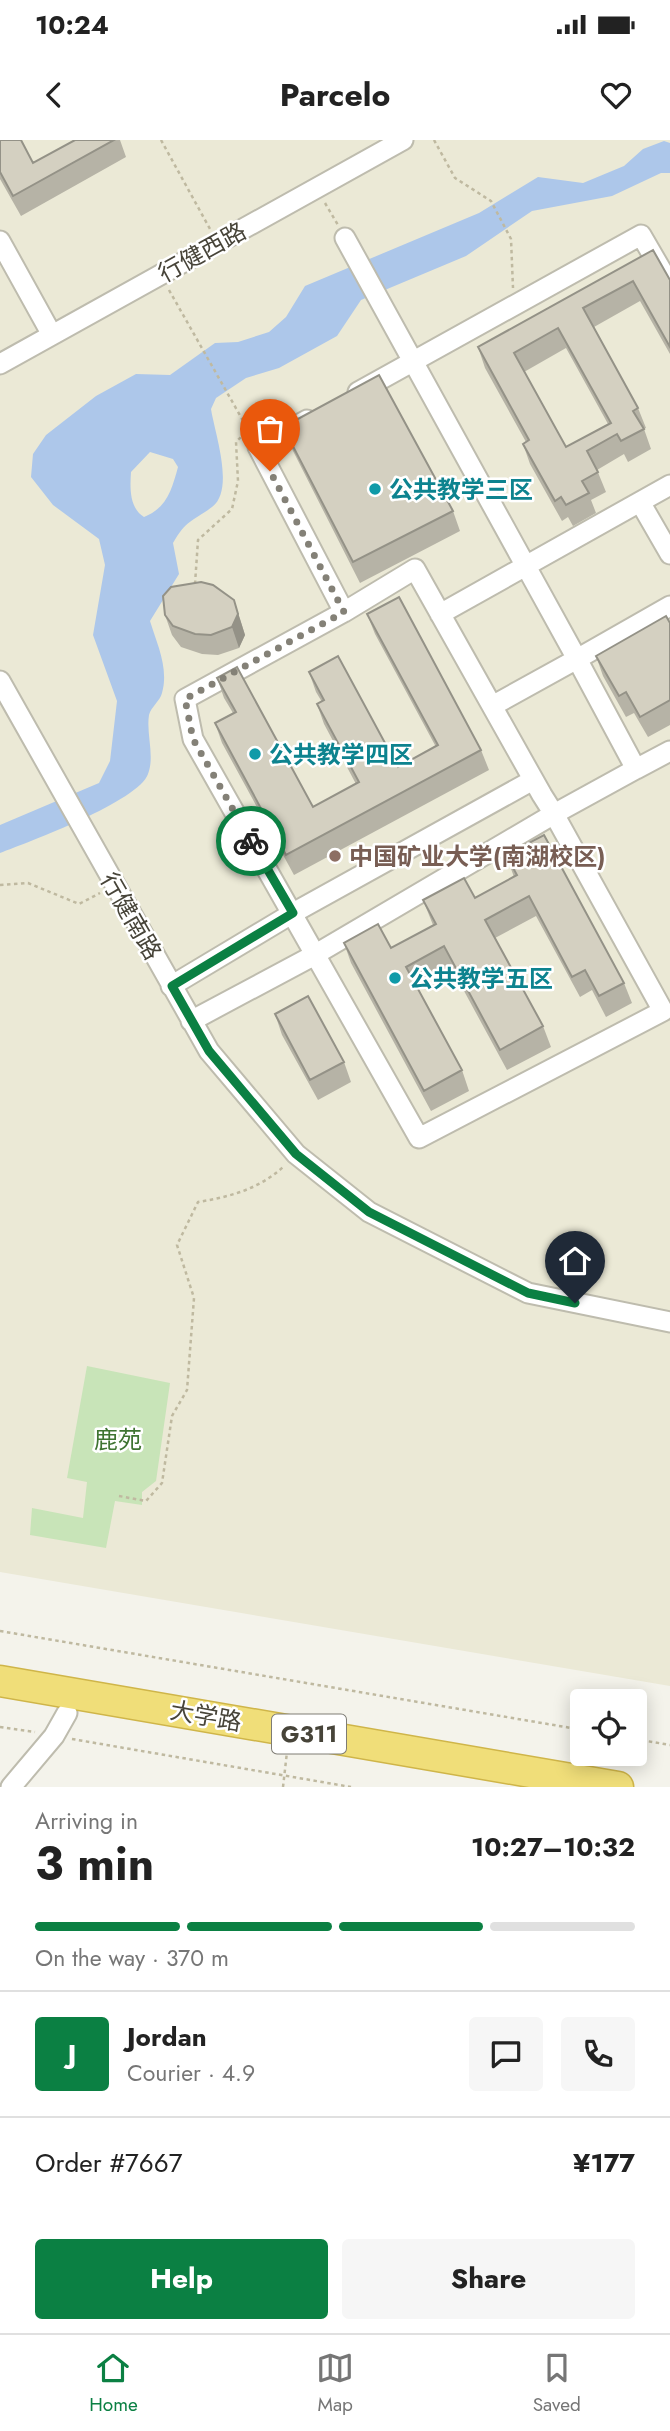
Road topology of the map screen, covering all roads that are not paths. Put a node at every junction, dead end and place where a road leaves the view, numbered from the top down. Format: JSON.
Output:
{"nodes":[{"id":1,"x":398,"y":141,"type":"edge"},
{"id":2,"x":345,"y":238,"type":"road end"},
{"id":3,"x":0,"y":241,"type":"edge"},
{"id":4,"x":670,"y":285,"type":"edge"},
{"id":5,"x":52,"y":335,"type":"junction"},
{"id":6,"x":412,"y":362,"type":"junction"},
{"id":7,"x":0,"y":364,"type":"edge"},
{"id":8,"x":670,"y":485,"type":"edge"},
{"id":9,"x":640,"y":502,"type":"junction"},
{"id":10,"x":670,"y":554,"type":"edge"},
{"id":11,"x":525,"y":566,"type":"junction"},
{"id":12,"x":670,"y":606,"type":"edge"},
{"id":13,"x":344,"y":612,"type":"junction"},
{"id":14,"x":440,"y":614,"type":"junction"},
{"id":15,"x":577,"y":659,"type":"junction"},
{"id":16,"x":0,"y":681,"type":"edge"},
{"id":17,"x":492,"y":706,"type":"junction"},
{"id":18,"x":670,"y":751,"type":"edge"},
{"id":19,"x":636,"y":769,"type":"junction"},
{"id":20,"x":533,"y":780,"type":"junction"},
{"id":21,"x":554,"y":814,"type":"junction"},
{"id":22,"x":293,"y":913,"type":"junction"},
{"id":23,"x":316,"y":954,"type":"junction"},
{"id":24,"x":172,"y":986,"type":"junction"},
{"id":25,"x":191,"y":1021,"type":"junction"},
{"id":26,"x":670,"y":1322,"type":"edge"},
{"id":27,"x":0,"y":1681,"type":"edge"},
{"id":28,"x":0,"y":1702,"type":"edge"},
{"id":29,"x":60,"y":1725,"type":"junction"},
{"id":30,"x":11,"y":1787,"type":"edge"},
{"id":31,"x":498,"y":1787,"type":"edge"},
{"id":32,"x":618,"y":1787,"type":"edge"}],
"edges":[{"from":1,"to":5,"type":"street","name":"行健西路"},
{"from":2,"to":6,"type":"street"},
{"from":3,"to":5,"type":"street"},
{"from":4,"to":6,"type":"street"},
{"from":5,"to":7,"type":"street","name":"行健西路"},
{"from":6,"to":11,"type":"street"},
{"from":6,"to":13,"type":"street"},
{"from":8,"to":9,"type":"street"},
{"from":9,"to":10,"type":"street"},
{"from":9,"to":11,"type":"street"},
{"from":11,"to":14,"type":"street"},
{"from":11,"to":15,"type":"street"},
{"from":12,"to":15,"type":"street"},
{"from":13,"to":14,"type":"street"},
{"from":13,"to":22,"type":"street"},
{"from":14,"to":17,"type":"street"},
{"from":15,"to":17,"type":"street"},
{"from":15,"to":19,"type":"street"},
{"from":16,"to":24,"type":"street","name":"行健南路"},
{"from":17,"to":20,"type":"street"},
{"from":18,"to":19,"type":"street"},
{"from":19,"to":21,"type":"street"},
{"from":20,"to":21,"type":"street"},
{"from":20,"to":22,"type":"street"},
{"from":21,"to":23,"type":"street"},
{"from":21,"to":23,"type":"street"},
{"from":22,"to":23,"type":"street"},
{"from":22,"to":24,"type":"street"},
{"from":23,"to":25,"type":"street"},
{"from":24,"to":25,"type":"street","name":"行健南路"},
{"from":25,"to":26,"type":"street","name":"行健南路"},
{"from":27,"to":32,"type":"highway","name":"大学路","number":"G311"},
{"from":28,"to":29,"type":"highway","name":"大学路","number":"G311"},
{"from":29,"to":30,"type":"street"},
{"from":29,"to":31,"type":"highway","name":"大学路","number":"G311"}]}
